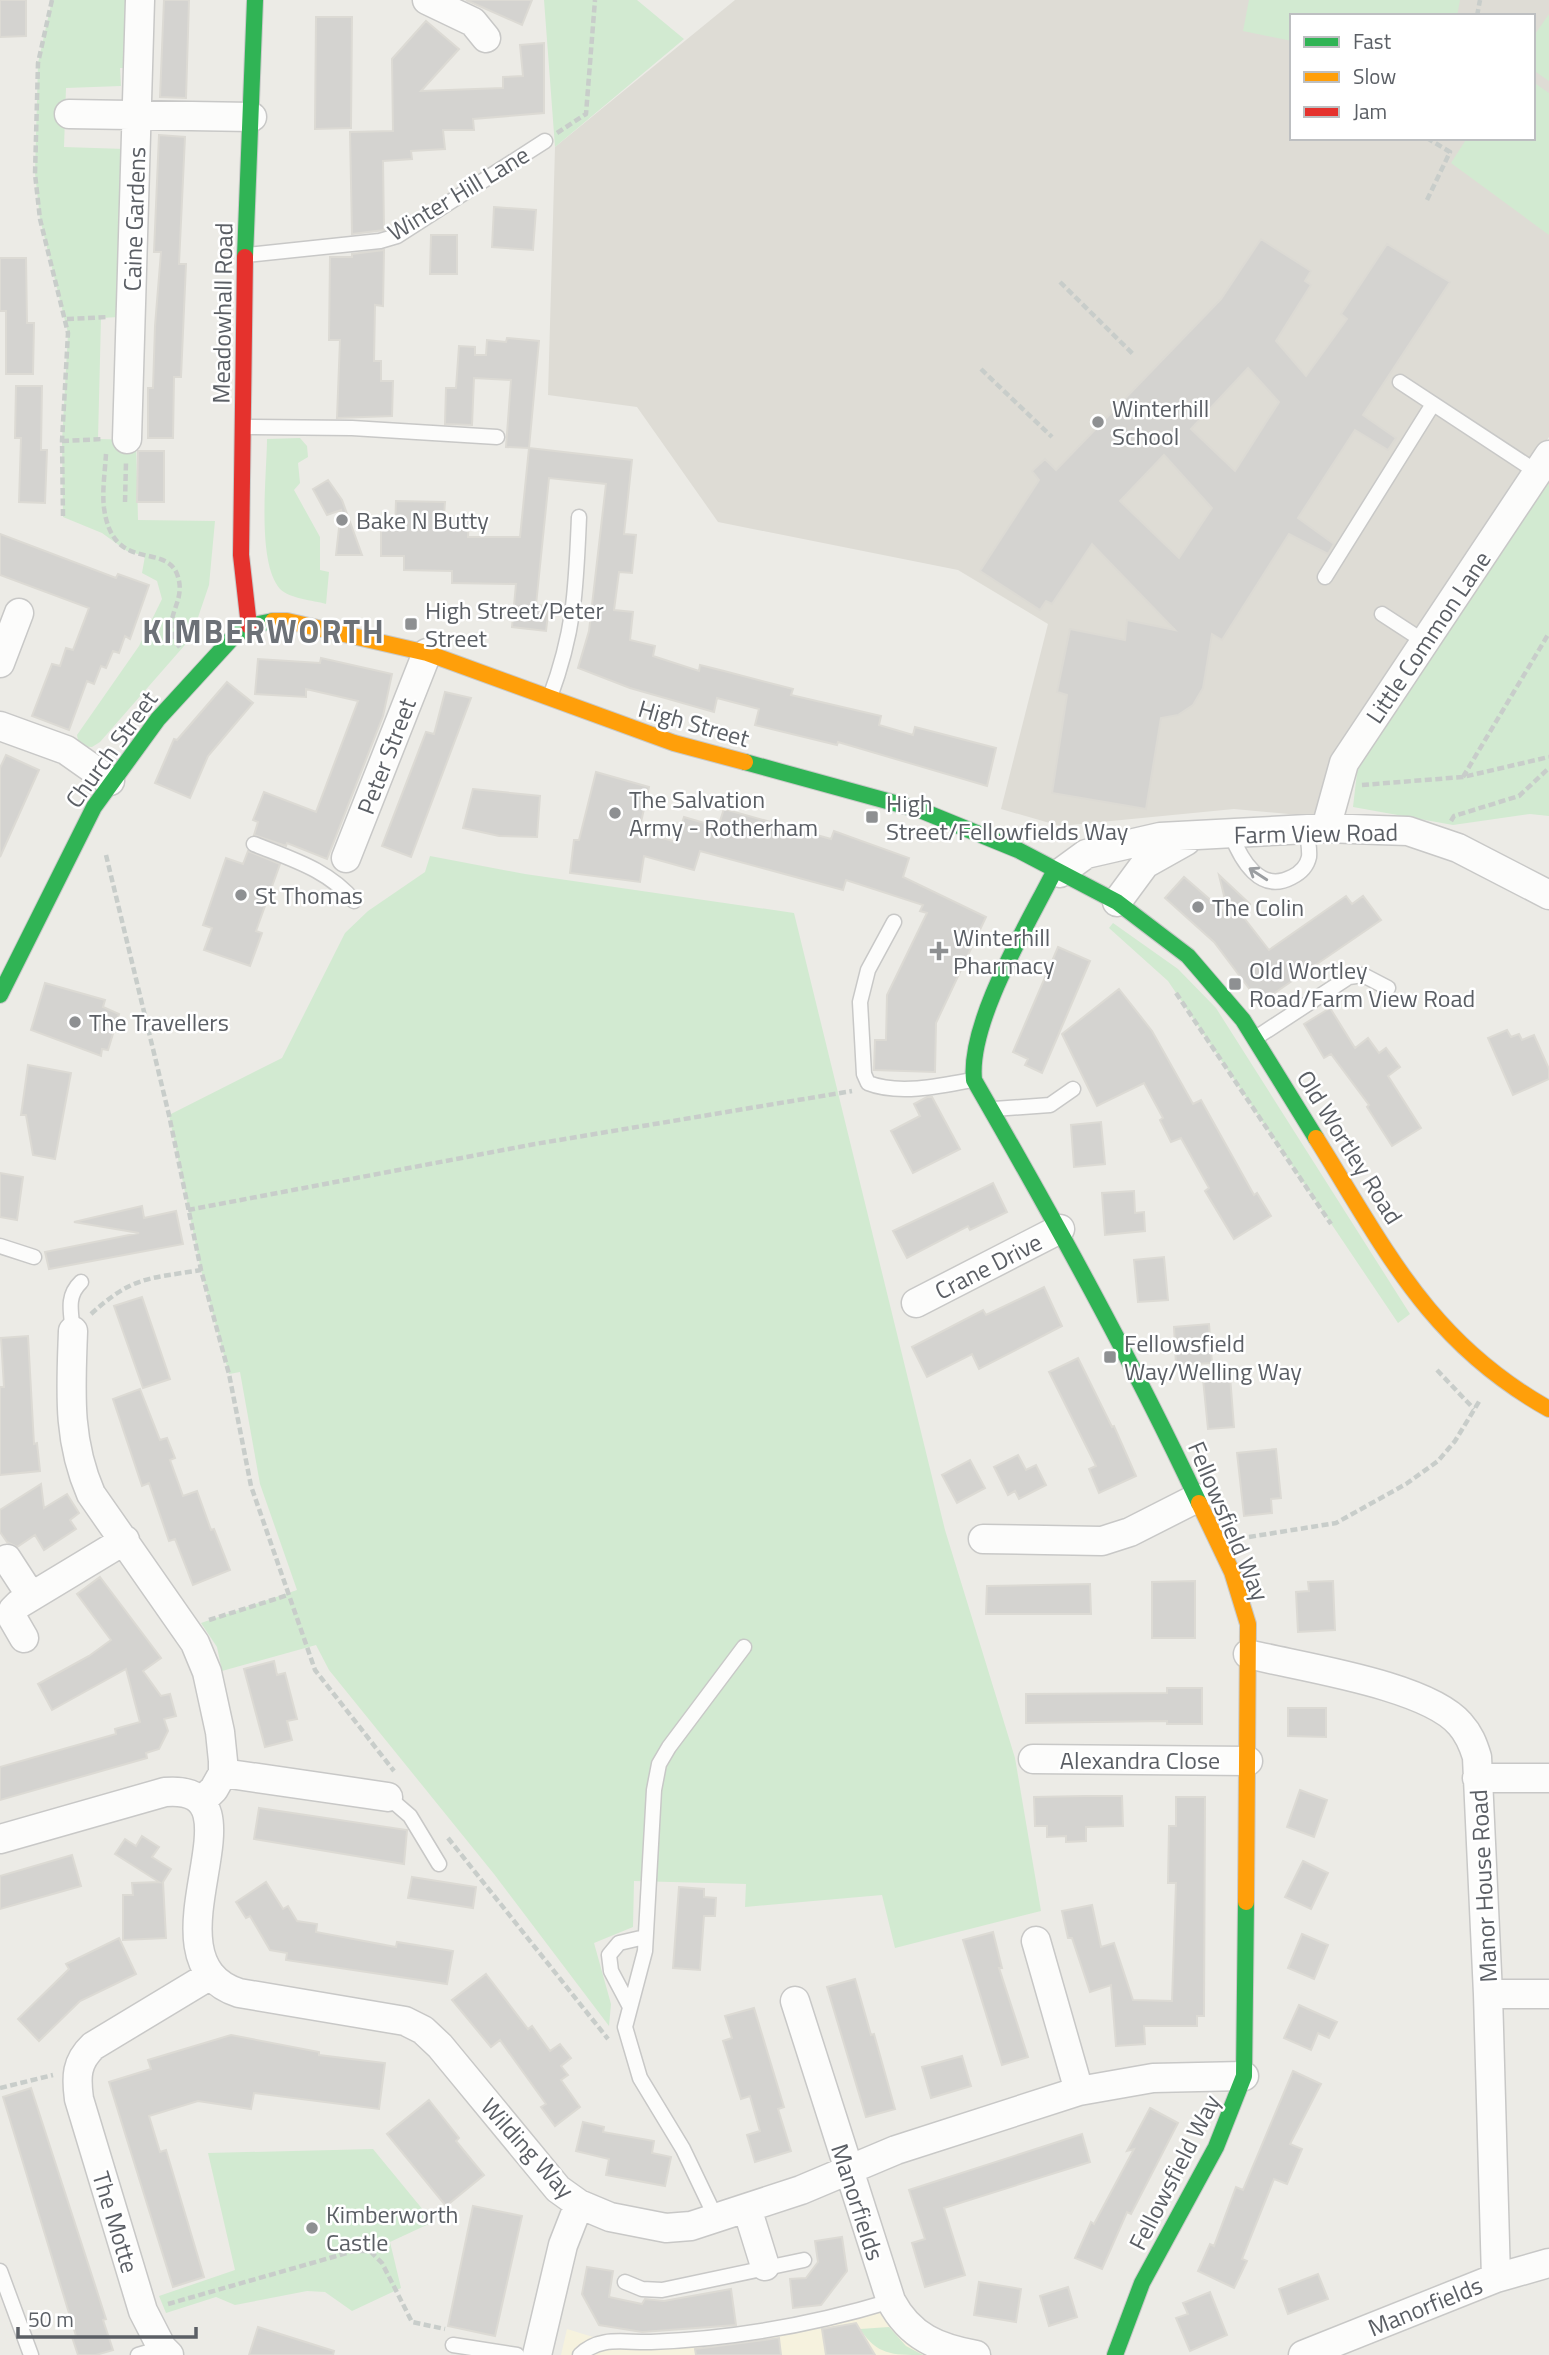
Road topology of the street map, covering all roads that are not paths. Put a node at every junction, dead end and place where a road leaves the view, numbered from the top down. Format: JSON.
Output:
{"nodes":[{"id":1,"x":140,"y":0,"type":"edge"},
{"id":2,"x":255,"y":0,"type":"edge"},
{"id":3,"x":427,"y":0,"type":"edge"},
{"id":4,"x":486,"y":38,"type":"dead end"},
{"id":5,"x":69,"y":114,"type":"dead end"},
{"id":6,"x":137,"y":116,"type":"junction"},
{"id":7,"x":252,"y":117,"type":"junction"},
{"id":8,"x":545,"y":141,"type":"road end"},
{"id":9,"x":246,"y":255,"type":"junction"},
{"id":10,"x":1400,"y":382,"type":"dead end"},
{"id":11,"x":1433,"y":404,"type":"junction"},
{"id":12,"x":242,"y":427,"type":"junction"},
{"id":13,"x":497,"y":437,"type":"dead end"},
{"id":14,"x":127,"y":439,"type":"road end"},
{"id":15,"x":1543,"y":463,"type":"edge"},
{"id":16,"x":579,"y":517,"type":"dead end"},
{"id":17,"x":1325,"y":577,"type":"dead end"},
{"id":18,"x":19,"y":614,"type":"dead end"},
{"id":19,"x":1382,"y":614,"type":"dead end"},
{"id":20,"x":249,"y":626,"type":"junction"},
{"id":21,"x":1425,"y":642,"type":"junction"},
{"id":22,"x":426,"y":653,"type":"junction"},
{"id":23,"x":0,"y":663,"type":"edge"},
{"id":24,"x":550,"y":698,"type":"junction"},
{"id":25,"x":0,"y":726,"type":"edge"},
{"id":26,"x":110,"y":781,"type":"junction"},
{"id":27,"x":1316,"y":829,"type":"junction"},
{"id":28,"x":1231,"y":834,"type":"junction"},
{"id":29,"x":1195,"y":837,"type":"junction"},
{"id":30,"x":254,"y":845,"type":"dead end"},
{"id":31,"x":342,"y":870,"type":"junction"},
{"id":32,"x":1057,"y":871,"type":"junction"},
{"id":33,"x":1549,"y":895,"type":"edge"},
{"id":34,"x":354,"y":901,"type":"dead end"},
{"id":35,"x":1117,"y":902,"type":"junction"},
{"id":36,"x":894,"y":922,"type":"dead end"},
{"id":37,"x":1388,"y":988,"type":"dead end"},
{"id":38,"x":0,"y":995,"type":"edge"},
{"id":39,"x":1255,"y":1039,"type":"junction"},
{"id":40,"x":974,"y":1080,"type":"junction"},
{"id":41,"x":1073,"y":1089,"type":"dead end"},
{"id":42,"x":989,"y":1109,"type":"junction"},
{"id":43,"x":1060,"y":1229,"type":"junction"},
{"id":44,"x":0,"y":1246,"type":"edge"},
{"id":45,"x":34,"y":1256,"type":"dead end"},
{"id":46,"x":81,"y":1282,"type":"dead end"},
{"id":47,"x":916,"y":1303,"type":"dead end"},
{"id":48,"x":73,"y":1331,"type":"joint"},
{"id":49,"x":1549,"y":1409,"type":"edge"},
{"id":50,"x":1197,"y":1498,"type":"junction"},
{"id":51,"x":984,"y":1539,"type":"dead end"},
{"id":52,"x":125,"y":1540,"type":"junction"},
{"id":53,"x":6,"y":1559,"type":"dead end"},
{"id":54,"x":31,"y":1596,"type":"junction"},
{"id":55,"x":24,"y":1638,"type":"dead end"},
{"id":56,"x":744,"y":1647,"type":"dead end"},
{"id":57,"x":1248,"y":1654,"type":"junction"},
{"id":58,"x":1033,"y":1759,"type":"dead end"},
{"id":59,"x":1248,"y":1760,"type":"junction"},
{"id":60,"x":223,"y":1773,"type":"junction"},
{"id":61,"x":1477,"y":1778,"type":"junction"},
{"id":62,"x":1549,"y":1778,"type":"edge"},
{"id":63,"x":392,"y":1786,"type":"joint"},
{"id":64,"x":202,"y":1801,"type":"junction"},
{"id":65,"x":0,"y":1839,"type":"edge"},
{"id":66,"x":439,"y":1864,"type":"dead end"},
{"id":67,"x":645,"y":1937,"type":"junction"},
{"id":68,"x":1036,"y":1941,"type":"dead end"},
{"id":69,"x":209,"y":1976,"type":"junction"},
{"id":70,"x":1488,"y":1994,"type":"junction"},
{"id":71,"x":1549,"y":1994,"type":"edge"},
{"id":72,"x":795,"y":2000,"type":"dead end"},
{"id":73,"x":629,"y":2005,"type":"junction"},
{"id":74,"x":1244,"y":2076,"type":"junction"},
{"id":75,"x":1079,"y":2091,"type":"junction"},
{"id":76,"x":847,"y":2169,"type":"junction"},
{"id":77,"x":579,"y":2204,"type":"junction"},
{"id":78,"x":747,"y":2208,"type":"junction"},
{"id":79,"x":716,"y":2218,"type":"junction"},
{"id":80,"x":804,"y":2260,"type":"dead end"},
{"id":81,"x":1549,"y":2263,"type":"edge"},
{"id":82,"x":765,"y":2266,"type":"junction"},
{"id":83,"x":0,"y":2271,"type":"edge"},
{"id":84,"x":1496,"y":2278,"type":"junction"},
{"id":85,"x":625,"y":2282,"type":"dead end"},
{"id":86,"x":891,"y":2301,"type":"junction"},
{"id":87,"x":456,"y":2339,"type":"road end"},
{"id":88,"x":157,"y":2353,"type":"edge"},
{"id":89,"x":31,"y":2355,"type":"edge"},
{"id":90,"x":517,"y":2355,"type":"edge"},
{"id":91,"x":537,"y":2355,"type":"edge"},
{"id":92,"x":580,"y":2355,"type":"edge"},
{"id":93,"x":976,"y":2355,"type":"edge"},
{"id":94,"x":1115,"y":2355,"type":"edge"},
{"id":95,"x":1303,"y":2355,"type":"edge"}],
"edges":[{"from":1,"to":6,"type":"street","name":"Caine Gardens"},
{"from":2,"to":7,"type":"street","name":"Meadowhall Road"},
{"from":3,"to":4,"type":"street"},
{"from":5,"to":6,"type":"street"},
{"from":6,"to":7,"type":"street"},
{"from":6,"to":14,"type":"street","name":"Caine Gardens"},
{"from":7,"to":9,"type":"street","name":"Meadowhall Road"},
{"from":8,"to":9,"type":"lane","name":"Winter Hill Lane"},
{"from":9,"to":12,"type":"street","name":"Meadowhall Road"},
{"from":10,"to":11,"type":"lane"},
{"from":11,"to":15,"type":"lane"},
{"from":11,"to":17,"type":"lane"},
{"from":12,"to":13,"type":"lane"},
{"from":12,"to":20,"type":"street","name":"Meadowhall Road"},
{"from":15,"to":21,"type":"street","name":"Little Common Lane"},
{"from":16,"to":24,"type":"lane"},
{"from":18,"to":23,"type":"street"},
{"from":19,"to":21,"type":"lane"},
{"from":20,"to":22,"type":"street","name":"High Street"},
{"from":20,"to":26,"type":"street","name":"Church Street"},
{"from":21,"to":27,"type":"street","name":"Little Common Lane"},
{"from":22,"to":24,"type":"street","name":"High Street"},
{"from":22,"to":31,"type":"street","name":"Peter Street"},
{"from":24,"to":32,"type":"street","name":"High Street"},
{"from":25,"to":26,"type":"street"},
{"from":26,"to":38,"type":"street","name":"Church Street"},
{"from":27,"to":28,"type":"street","name":"Farm View Road"},
{"from":27,"to":28,"type":"lane","one_way":true},
{"from":27,"to":33,"type":"street","name":"Farm View Road"},
{"from":28,"to":29,"type":"street","name":"Farm View Road"},
{"from":29,"to":32,"type":"street","name":"Farm View Road"},
{"from":29,"to":35,"type":"street","name":"Farm View Road"},
{"from":30,"to":31,"type":"lane"},
{"from":31,"to":34,"type":"lane"},
{"from":32,"to":35,"type":"street","name":"High Street"},
{"from":32,"to":40,"type":"street","name":"Fellowsfield Way"},
{"from":35,"to":39,"type":"street","name":"Old Wortley Road"},
{"from":36,"to":40,"type":"lane"},
{"from":37,"to":39,"type":"lane"},
{"from":39,"to":49,"type":"street","name":"Old Wortley Road"},
{"from":40,"to":42,"type":"street","name":"Fellowsfield Way"},
{"from":41,"to":42,"type":"lane"},
{"from":42,"to":43,"type":"street","name":"Fellowsfield Way"},
{"from":43,"to":47,"type":"street","name":"Crane Drive"},
{"from":43,"to":50,"type":"street","name":"Fellowsfield Way"},
{"from":44,"to":45,"type":"lane"},
{"from":46,"to":48,"type":"lane"},
{"from":48,"to":52,"type":"street"},
{"from":50,"to":51,"type":"street"},
{"from":50,"to":57,"type":"street","name":"Fellowsfield Way"},
{"from":52,"to":54,"type":"street"},
{"from":52,"to":60,"type":"street"},
{"from":53,"to":54,"type":"street"},
{"from":54,"to":55,"type":"street"},
{"from":56,"to":67,"type":"lane"},
{"from":57,"to":59,"type":"street","name":"Fellowsfield Way"},
{"from":57,"to":61,"type":"street","name":"Manor House Road"},
{"from":58,"to":59,"type":"street","name":"Alexandra Close"},
{"from":59,"to":74,"type":"street","name":"Fellowsfield Way"},
{"from":60,"to":63,"type":"street"},
{"from":60,"to":64,"type":"street"},
{"from":61,"to":62,"type":"street"},
{"from":61,"to":70,"type":"street","name":"Manor House Road"},
{"from":63,"to":66,"type":"lane"},
{"from":64,"to":65,"type":"street"},
{"from":64,"to":69,"type":"street"},
{"from":67,"to":73,"type":"lane"},
{"from":67,"to":73,"type":"lane"},
{"from":68,"to":75,"type":"street"},
{"from":69,"to":77,"type":"street","name":"Wilding Way"},
{"from":69,"to":88,"type":"street","name":"The Motte"},
{"from":70,"to":71,"type":"street"},
{"from":70,"to":84,"type":"street","name":"Manor House Road"},
{"from":72,"to":76,"type":"street","name":"Manorfields"},
{"from":73,"to":79,"type":"lane"},
{"from":74,"to":75,"type":"street","name":"Wilding Way"},
{"from":74,"to":94,"type":"street","name":"Fellowsfield Way"},
{"from":75,"to":76,"type":"street","name":"Wilding Way"},
{"from":76,"to":78,"type":"street","name":"Wilding Way"},
{"from":76,"to":86,"type":"street","name":"Manorfields"},
{"from":77,"to":79,"type":"street","name":"Wilding Way"},
{"from":77,"to":91,"type":"street"},
{"from":78,"to":79,"type":"street","name":"Wilding Way"},
{"from":78,"to":82,"type":"street"},
{"from":80,"to":82,"type":"lane"},
{"from":81,"to":84,"type":"street","name":"Manorfields"},
{"from":82,"to":85,"type":"lane"},
{"from":83,"to":89,"type":"lane"},
{"from":84,"to":95,"type":"street","name":"Manorfields"},
{"from":86,"to":92,"type":"lane"},
{"from":86,"to":93,"type":"street","name":"Manorfields"},
{"from":87,"to":90,"type":"lane"}]}
